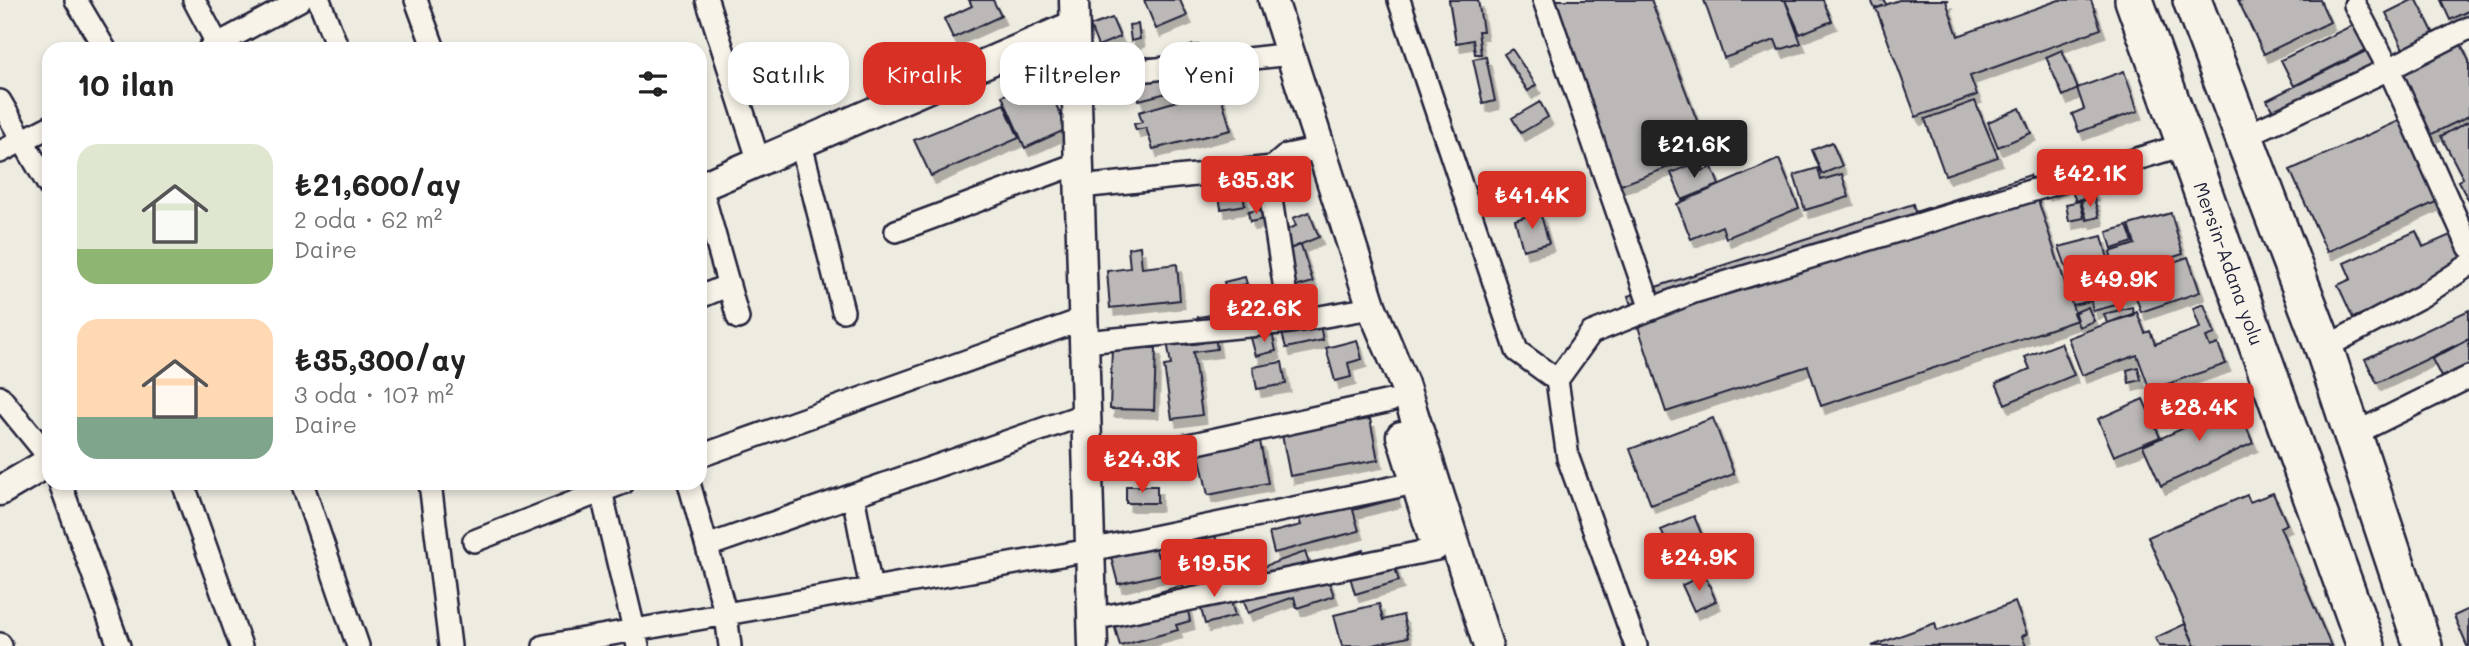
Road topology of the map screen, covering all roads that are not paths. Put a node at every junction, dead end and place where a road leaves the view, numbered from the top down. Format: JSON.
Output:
{"nodes":[{"id":1,"x":76,"y":0,"type":"edge"},
{"id":2,"x":194,"y":0,"type":"edge"},
{"id":3,"x":300,"y":0,"type":"edge"},
{"id":4,"x":319,"y":0,"type":"edge"},
{"id":5,"x":416,"y":0,"type":"edge"},
{"id":6,"x":1273,"y":0,"type":"edge"},
{"id":7,"x":1399,"y":0,"type":"edge"},
{"id":8,"x":1545,"y":0,"type":"edge"},
{"id":9,"x":2134,"y":0,"type":"edge"},
{"id":10,"x":2192,"y":0,"type":"edge"},
{"id":11,"x":710,"y":1,"type":"edge"},
{"id":12,"x":2358,"y":2,"type":"edge"},
{"id":13,"x":1074,"y":12,"type":"edge"},
{"id":14,"x":2469,"y":28,"type":"edge"},
{"id":15,"x":101,"y":42,"type":"edge"},
{"id":16,"x":213,"y":42,"type":"edge"},
{"id":17,"x":226,"y":42,"type":"edge"},
{"id":18,"x":335,"y":42,"type":"edge"},
{"id":19,"x":431,"y":42,"type":"edge"},
{"id":20,"x":1075,"y":42,"type":"edge"},
{"id":21,"x":1291,"y":54,"type":"junction"},
{"id":22,"x":2389,"y":69,"type":"junction"},
{"id":23,"x":1145,"y":70,"type":"edge"},
{"id":24,"x":0,"y":101,"type":"edge"},
{"id":25,"x":1077,"y":105,"type":"edge"},
{"id":26,"x":42,"y":130,"type":"edge"},
{"id":27,"x":2245,"y":136,"type":"junction"},
{"id":28,"x":23,"y":140,"type":"junction"},
{"id":29,"x":801,"y":144,"type":"junction"},
{"id":30,"x":2187,"y":144,"type":"junction"},
{"id":31,"x":1321,"y":148,"type":"junction"},
{"id":32,"x":0,"y":152,"type":"edge"},
{"id":33,"x":759,"y":162,"type":"junction"},
{"id":34,"x":1273,"y":167,"type":"junction"},
{"id":35,"x":42,"y":174,"type":"edge"},
{"id":36,"x":1079,"y":175,"type":"junction"},
{"id":37,"x":707,"y":184,"type":"edge"},
{"id":38,"x":707,"y":211,"type":"edge"},
{"id":39,"x":896,"y":231,"type":"dead end"},
{"id":40,"x":2469,"y":247,"type":"edge"},
{"id":41,"x":2469,"y":265,"type":"edge"},
{"id":42,"x":729,"y":285,"type":"junction"},
{"id":43,"x":707,"y":294,"type":"edge"},
{"id":44,"x":1372,"y":308,"type":"junction"},
{"id":45,"x":1651,"y":309,"type":"junction"},
{"id":46,"x":844,"y":311,"type":"dead end"},
{"id":47,"x":738,"y":317,"type":"dead end"},
{"id":48,"x":1290,"y":322,"type":"junction"},
{"id":49,"x":1084,"y":330,"type":"junction"},
{"id":50,"x":2324,"y":348,"type":"junction"},
{"id":51,"x":2469,"y":377,"type":"edge"},
{"id":52,"x":1557,"y":380,"type":"junction"},
{"id":53,"x":0,"y":397,"type":"edge"},
{"id":54,"x":1390,"y":401,"type":"junction"},
{"id":55,"x":1089,"y":413,"type":"junction"},
{"id":56,"x":2354,"y":433,"type":"junction"},
{"id":57,"x":42,"y":448,"type":"edge"},
{"id":58,"x":707,"y":454,"type":"edge"},
{"id":59,"x":42,"y":467,"type":"edge"},
{"id":60,"x":1088,"y":467,"type":"junction"},
{"id":61,"x":1415,"y":483,"type":"junction"},
{"id":62,"x":63,"y":490,"type":"edge"},
{"id":63,"x":185,"y":490,"type":"edge"},
{"id":64,"x":304,"y":490,"type":"edge"},
{"id":65,"x":431,"y":490,"type":"edge"},
{"id":66,"x":691,"y":490,"type":"edge"},
{"id":67,"x":0,"y":491,"type":"edge"},
{"id":68,"x":601,"y":491,"type":"joint"},
{"id":69,"x":853,"y":495,"type":"junction"},
{"id":70,"x":474,"y":541,"type":"dead end"},
{"id":71,"x":706,"y":546,"type":"junction"},
{"id":72,"x":1437,"y":549,"type":"junction"},
{"id":73,"x":1090,"y":550,"type":"junction"},
{"id":74,"x":871,"y":589,"type":"junction"},
{"id":75,"x":726,"y":615,"type":"junction"},
{"id":76,"x":1093,"y":633,"type":"edge"},
{"id":77,"x":637,"y":638,"type":"edge"},
{"id":78,"x":119,"y":646,"type":"edge"},
{"id":79,"x":241,"y":646,"type":"edge"},
{"id":80,"x":358,"y":646,"type":"edge"},
{"id":81,"x":450,"y":646,"type":"edge"},
{"id":82,"x":544,"y":646,"type":"edge"},
{"id":83,"x":730,"y":646,"type":"edge"},
{"id":84,"x":1469,"y":646,"type":"edge"},
{"id":85,"x":1488,"y":646,"type":"edge"},
{"id":86,"x":1636,"y":646,"type":"edge"},
{"id":87,"x":2366,"y":646,"type":"edge"},
{"id":88,"x":2423,"y":646,"type":"edge"}],
"edges":[{"from":1,"to":15,"type":"street"},
{"from":2,"to":16,"type":"street"},
{"from":3,"to":17,"type":"street"},
{"from":4,"to":18,"type":"street"},
{"from":5,"to":19,"type":"street"},
{"from":6,"to":21,"type":"main road"},
{"from":7,"to":52,"type":"street"},
{"from":8,"to":45,"type":"street"},
{"from":9,"to":30,"type":"highway","name":"Mersin-Adana yolu"},
{"from":10,"to":27,"type":"highway"},
{"from":11,"to":33,"type":"street"},
{"from":12,"to":22,"type":"street"},
{"from":13,"to":20,"type":"main road"},
{"from":13,"to":29,"type":"main road"},
{"from":14,"to":22,"type":"street"},
{"from":21,"to":23,"type":"street"},
{"from":21,"to":31,"type":"main road"},
{"from":22,"to":27,"type":"street"},
{"from":22,"to":40,"type":"street"},
{"from":24,"to":28,"type":"street"},
{"from":25,"to":36,"type":"main road"},
{"from":26,"to":28,"type":"street"},
{"from":27,"to":50,"type":"highway"},
{"from":28,"to":32,"type":"street"},
{"from":28,"to":35,"type":"street"},
{"from":29,"to":33,"type":"main road"},
{"from":29,"to":46,"type":"street"},
{"from":30,"to":45,"type":"street"},
{"from":30,"to":87,"type":"highway","name":"Mersin-Adana yolu"},
{"from":31,"to":34,"type":"street"},
{"from":31,"to":44,"type":"main road"},
{"from":33,"to":37,"type":"main road"},
{"from":34,"to":36,"type":"street"},
{"from":34,"to":48,"type":"street"},
{"from":36,"to":39,"type":"street"},
{"from":36,"to":49,"type":"main road"},
{"from":38,"to":42,"type":"street"},
{"from":41,"to":50,"type":"street"},
{"from":42,"to":43,"type":"street"},
{"from":42,"to":47,"type":"street"},
{"from":44,"to":48,"type":"street"},
{"from":44,"to":54,"type":"main road"},
{"from":44,"to":85,"type":"main road"},
{"from":45,"to":52,"type":"street"},
{"from":48,"to":49,"type":"street"},
{"from":49,"to":55,"type":"main road"},
{"from":49,"to":58,"type":"street"},
{"from":50,"to":56,"type":"highway"},
{"from":51,"to":56,"type":"street"},
{"from":52,"to":86,"type":"street"},
{"from":53,"to":57,"type":"street"},
{"from":54,"to":60,"type":"street"},
{"from":54,"to":61,"type":"main road"},
{"from":55,"to":60,"type":"main road"},
{"from":55,"to":69,"type":"street"},
{"from":56,"to":88,"type":"highway"},
{"from":59,"to":67,"type":"main road"},
{"from":60,"to":73,"type":"main road"},
{"from":61,"to":72,"type":"main road"},
{"from":61,"to":73,"type":"street"},
{"from":62,"to":78,"type":"street"},
{"from":63,"to":79,"type":"street"},
{"from":64,"to":80,"type":"street"},
{"from":65,"to":81,"type":"street"},
{"from":66,"to":71,"type":"street"},
{"from":68,"to":70,"type":"street"},
{"from":68,"to":77,"type":"street"},
{"from":69,"to":71,"type":"street"},
{"from":69,"to":74,"type":"street"},
{"from":71,"to":75,"type":"street"},
{"from":72,"to":76,"type":"street"},
{"from":72,"to":84,"type":"main road"},
{"from":73,"to":74,"type":"street"},
{"from":73,"to":76,"type":"main road"},
{"from":74,"to":75,"type":"street"},
{"from":75,"to":77,"type":"street"},
{"from":75,"to":83,"type":"street"},
{"from":77,"to":82,"type":"street"}]}
